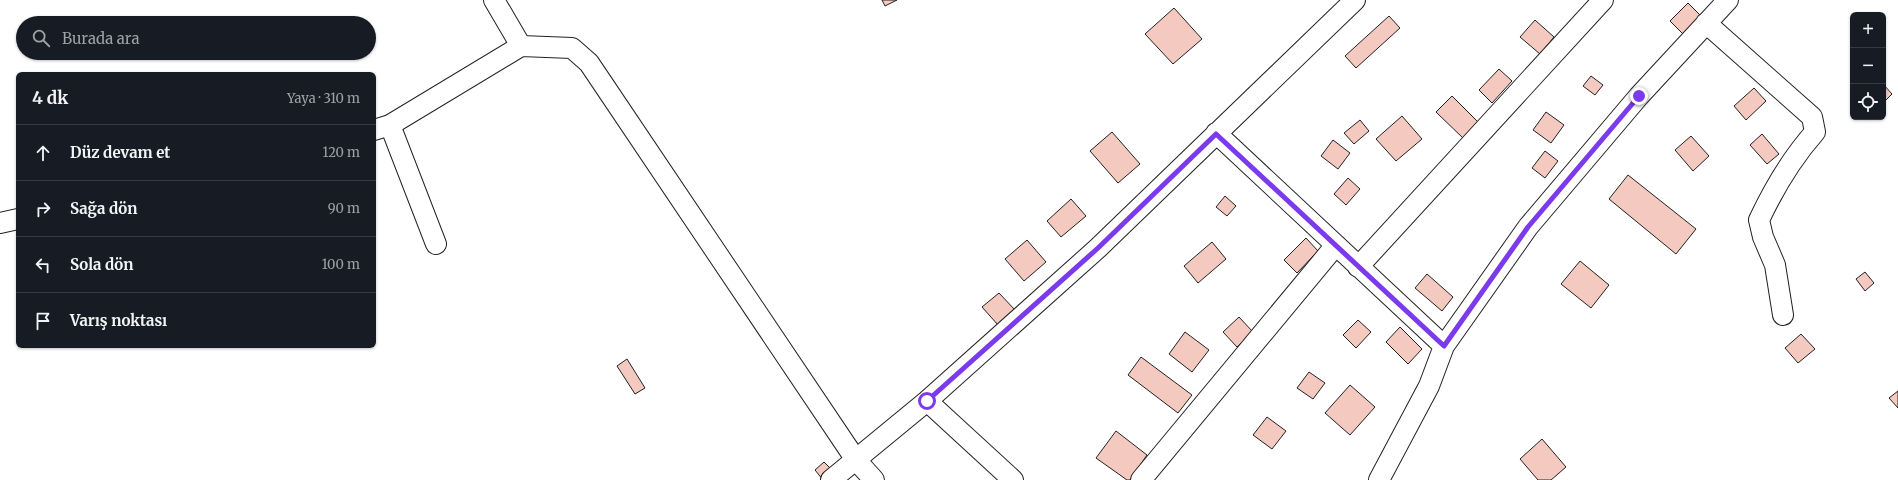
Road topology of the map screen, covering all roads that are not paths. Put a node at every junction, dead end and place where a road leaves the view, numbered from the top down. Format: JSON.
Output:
{"nodes":[{"id":1,"x":494,"y":0,"type":"edge"},
{"id":2,"x":1355,"y":0,"type":"edge"},
{"id":3,"x":1603,"y":0,"type":"edge"},
{"id":4,"x":1728,"y":0,"type":"edge"},
{"id":5,"x":1706,"y":23,"type":"junction"},
{"id":6,"x":521,"y":46,"type":"junction"},
{"id":7,"x":382,"y":128,"type":"edge"},
{"id":8,"x":1216,"y":134,"type":"junction"},
{"id":9,"x":16,"y":219,"type":"edge"},
{"id":10,"x":0,"y":223,"type":"edge"},
{"id":11,"x":436,"y":244,"type":"dead end"},
{"id":12,"x":1336,"y":245,"type":"junction"},
{"id":13,"x":1358,"y":267,"type":"junction"},
{"id":14,"x":1783,"y":315,"type":"dead end"},
{"id":15,"x":1444,"y":346,"type":"junction"},
{"id":16,"x":927,"y":401,"type":"junction"},
{"id":17,"x":856,"y":460,"type":"junction"},
{"id":18,"x":831,"y":480,"type":"edge"},
{"id":19,"x":874,"y":480,"type":"edge"},
{"id":20,"x":1013,"y":480,"type":"edge"},
{"id":21,"x":1141,"y":480,"type":"edge"},
{"id":22,"x":1379,"y":480,"type":"edge"}],
"edges":[{"from":1,"to":6,"type":"street"},
{"from":2,"to":8,"type":"street"},
{"from":3,"to":13,"type":"street"},
{"from":4,"to":5,"type":"street"},
{"from":5,"to":14,"type":"street"},
{"from":5,"to":15,"type":"street"},
{"from":6,"to":7,"type":"street"},
{"from":6,"to":17,"type":"street"},
{"from":7,"to":11,"type":"street"},
{"from":8,"to":12,"type":"street"},
{"from":8,"to":16,"type":"street"},
{"from":9,"to":10,"type":"street"},
{"from":12,"to":13,"type":"street"},
{"from":12,"to":21,"type":"street"},
{"from":13,"to":15,"type":"street"},
{"from":15,"to":22,"type":"street"},
{"from":16,"to":17,"type":"street"},
{"from":16,"to":20,"type":"street"},
{"from":17,"to":18,"type":"street"},
{"from":17,"to":19,"type":"street"}]}
